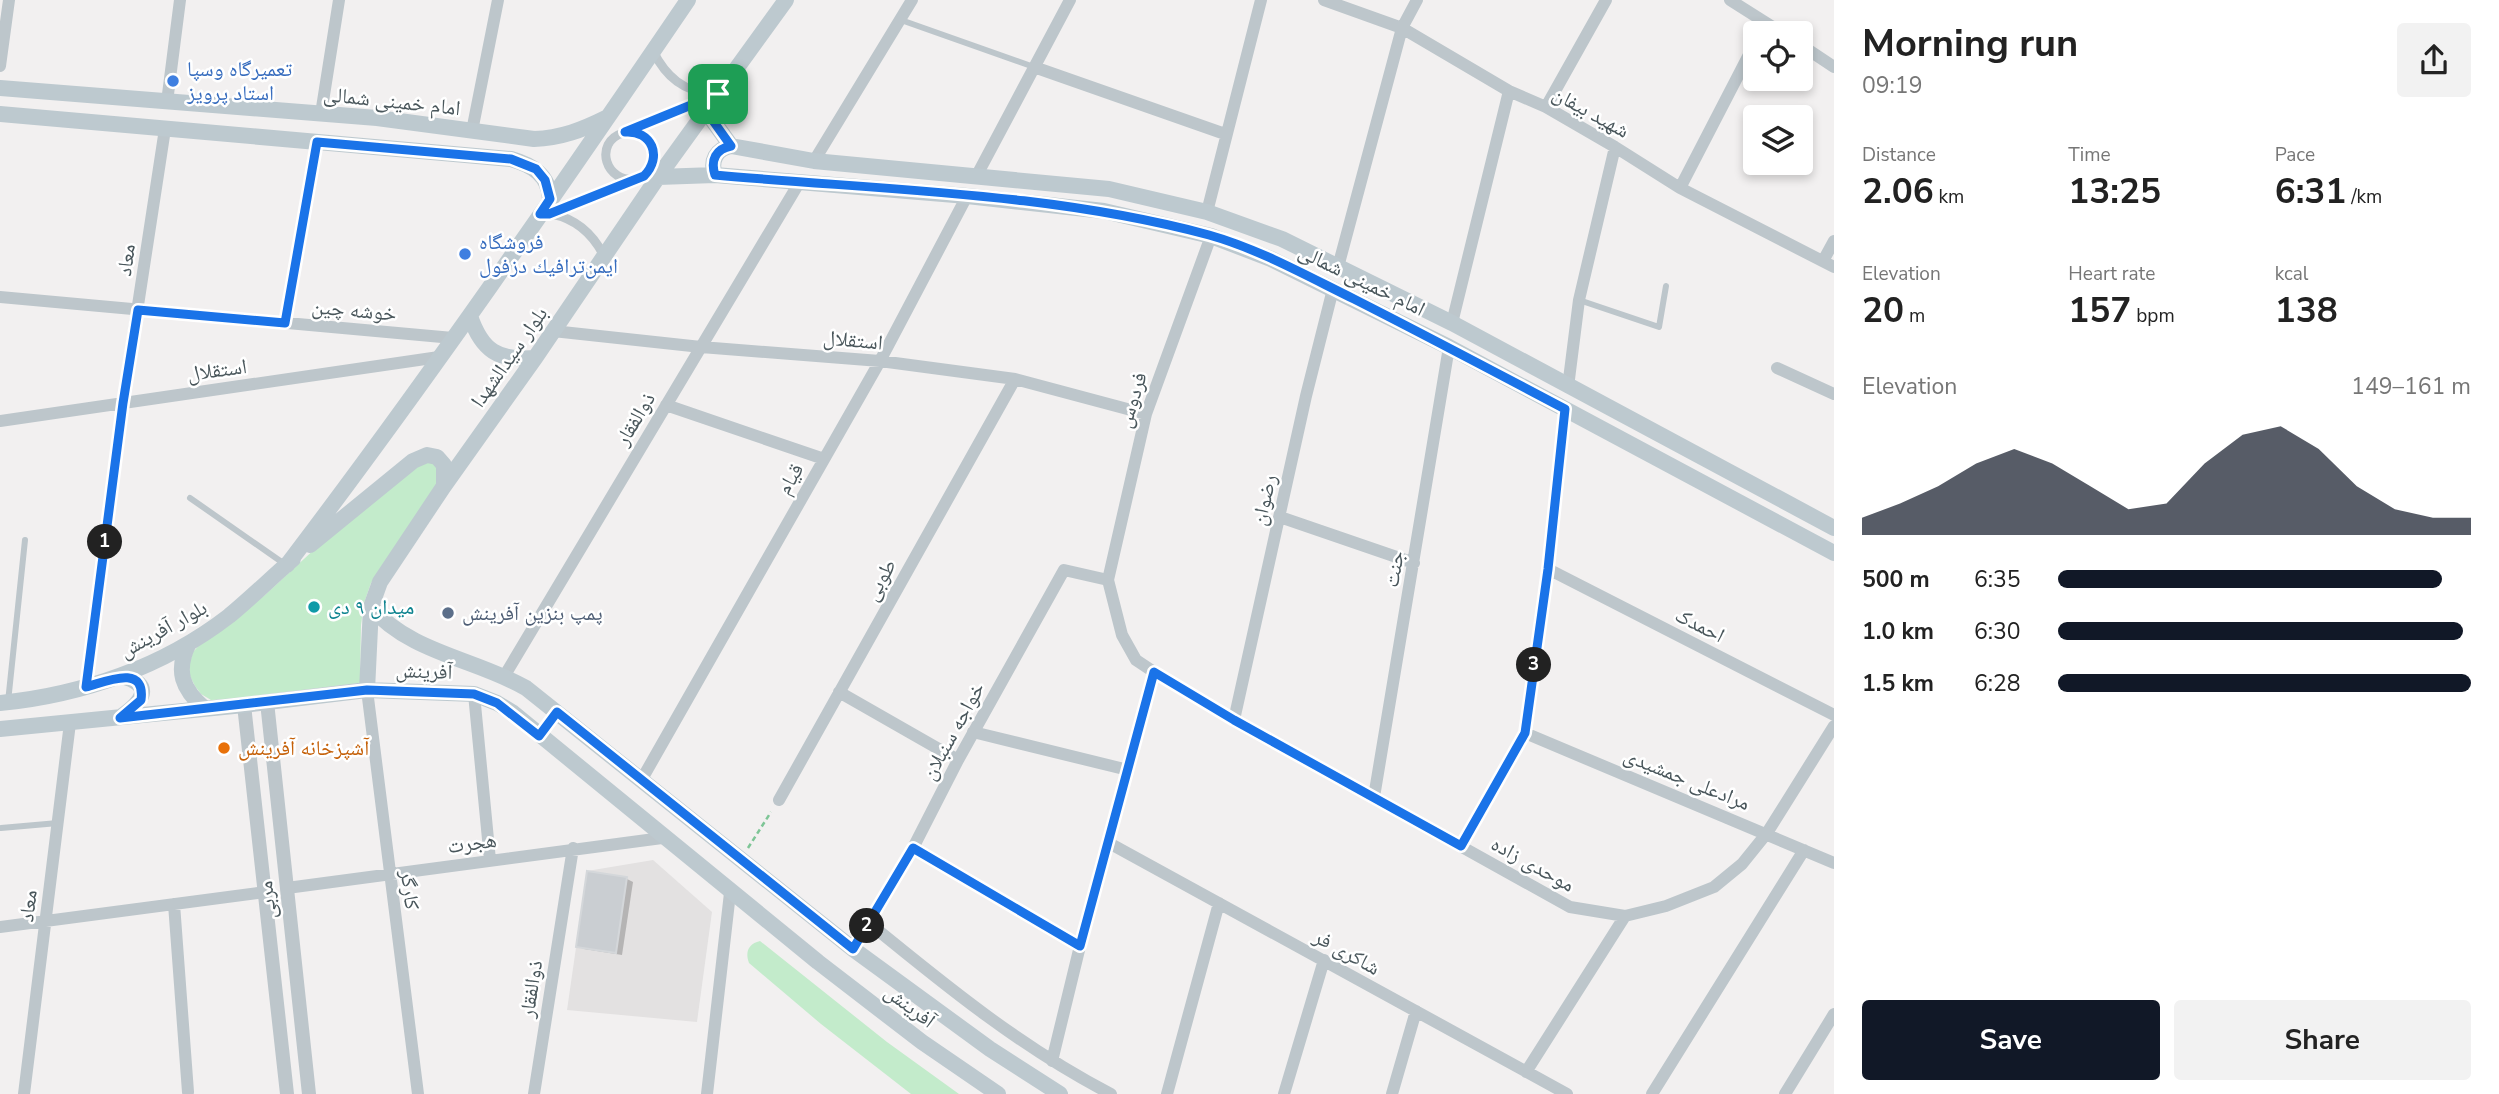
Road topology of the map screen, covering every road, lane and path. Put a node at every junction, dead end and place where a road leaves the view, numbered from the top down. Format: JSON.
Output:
{"nodes":[{"id":1,"x":9,"y":0,"type":"edge"},
{"id":2,"x":180,"y":0,"type":"edge"},
{"id":3,"x":339,"y":0,"type":"edge"},
{"id":4,"x":499,"y":0,"type":"edge"},
{"id":5,"x":688,"y":0,"type":"edge"},
{"id":6,"x":786,"y":0,"type":"edge"},
{"id":7,"x":912,"y":0,"type":"edge"},
{"id":8,"x":1070,"y":0,"type":"edge"},
{"id":9,"x":1261,"y":0,"type":"edge"},
{"id":10,"x":1324,"y":0,"type":"edge"},
{"id":11,"x":1417,"y":0,"type":"edge"},
{"id":12,"x":1606,"y":0,"type":"edge"},
{"id":13,"x":1730,"y":0,"type":"edge"},
{"id":14,"x":901,"y":19,"type":"junction"},
{"id":15,"x":1755,"y":21,"type":"edge"},
{"id":16,"x":1402,"y":28,"type":"junction"},
{"id":17,"x":653,"y":51,"type":"junction"},
{"id":18,"x":1813,"y":53,"type":"edge"},
{"id":19,"x":0,"y":66,"type":"edge"},
{"id":20,"x":1034,"y":67,"type":"junction"},
{"id":21,"x":1743,"y":67,"type":"edge"},
{"id":22,"x":1834,"y":67,"type":"edge"},
{"id":23,"x":0,"y":88,"type":"edge"},
{"id":24,"x":1508,"y":91,"type":"junction"},
{"id":25,"x":718,"y":94,"type":"junction"},
{"id":26,"x":167,"y":102,"type":"junction"},
{"id":27,"x":1546,"y":107,"type":"junction"},
{"id":28,"x":706,"y":111,"type":"junction"},
{"id":29,"x":0,"y":114,"type":"edge"},
{"id":30,"x":321,"y":114,"type":"junction"},
{"id":31,"x":608,"y":117,"type":"junction"},
{"id":32,"x":165,"y":129,"type":"junction"},
{"id":33,"x":472,"y":131,"type":"junction"},
{"id":34,"x":625,"y":132,"type":"junction"},
{"id":35,"x":1226,"y":134,"type":"junction"},
{"id":36,"x":539,"y":139,"type":"junction"},
{"id":37,"x":317,"y":142,"type":"junction"},
{"id":38,"x":731,"y":146,"type":"junction"},
{"id":39,"x":1615,"y":147,"type":"junction"},
{"id":40,"x":814,"y":161,"type":"junction"},
{"id":41,"x":524,"y":163,"type":"junction"},
{"id":42,"x":715,"y":175,"type":"junction"},
{"id":43,"x":977,"y":175,"type":"junction"},
{"id":44,"x":658,"y":177,"type":"junction"},
{"id":45,"x":638,"y":179,"type":"junction"},
{"id":46,"x":799,"y":183,"type":"junction"},
{"id":47,"x":1681,"y":188,"type":"junction"},
{"id":48,"x":967,"y":196,"type":"junction"},
{"id":49,"x":546,"y":209,"type":"junction"},
{"id":50,"x":1207,"y":212,"type":"junction"},
{"id":51,"x":1211,"y":236,"type":"junction"},
{"id":52,"x":1834,"y":241,"type":"edge"},
{"id":53,"x":604,"y":256,"type":"junction"},
{"id":54,"x":1829,"y":264,"type":"edge"},
{"id":55,"x":1338,"y":267,"type":"junction"},
{"id":56,"x":1666,"y":286,"type":"dead end"},
{"id":57,"x":1333,"y":289,"type":"junction"},
{"id":58,"x":0,"y":297,"type":"edge"},
{"id":59,"x":1579,"y":300,"type":"junction"},
{"id":60,"x":138,"y":310,"type":"junction"},
{"id":61,"x":470,"y":316,"type":"junction"},
{"id":62,"x":285,"y":323,"type":"junction"},
{"id":63,"x":1452,"y":323,"type":"junction"},
{"id":64,"x":553,"y":331,"type":"junction"},
{"id":65,"x":453,"y":338,"type":"junction"},
{"id":66,"x":701,"y":347,"type":"junction"},
{"id":67,"x":1449,"y":347,"type":"junction"},
{"id":68,"x":439,"y":357,"type":"junction"},
{"id":69,"x":535,"y":358,"type":"junction"},
{"id":70,"x":880,"y":361,"type":"junction"},
{"id":71,"x":1777,"y":368,"type":"dead end"},
{"id":72,"x":1015,"y":379,"type":"junction"},
{"id":73,"x":1568,"y":387,"type":"junction"},
{"id":74,"x":1834,"y":394,"type":"edge"},
{"id":75,"x":123,"y":403,"type":"junction"},
{"id":76,"x":666,"y":405,"type":"junction"},
{"id":77,"x":1565,"y":409,"type":"junction"},
{"id":78,"x":1146,"y":414,"type":"junction"},
{"id":79,"x":0,"y":421,"type":"edge"},
{"id":80,"x":824,"y":459,"type":"junction"},
{"id":81,"x":444,"y":486,"type":"junction"},
{"id":82,"x":190,"y":498,"type":"dead end"},
{"id":83,"x":1280,"y":517,"type":"junction"},
{"id":84,"x":1834,"y":528,"type":"edge"},
{"id":85,"x":25,"y":540,"type":"dead end"},
{"id":86,"x":1834,"y":553,"type":"edge"},
{"id":87,"x":1414,"y":563,"type":"junction"},
{"id":88,"x":287,"y":565,"type":"junction"},
{"id":89,"x":1548,"y":569,"type":"junction"},
{"id":90,"x":1108,"y":580,"type":"junction"},
{"id":91,"x":371,"y":607,"type":"junction"},
{"id":92,"x":189,"y":643,"type":"junction"},
{"id":93,"x":1154,"y":672,"type":"junction"},
{"id":94,"x":505,"y":675,"type":"junction"},
{"id":95,"x":121,"y":676,"type":"junction"},
{"id":96,"x":86,"y":687,"type":"junction"},
{"id":97,"x":367,"y":690,"type":"junction"},
{"id":98,"x":839,"y":692,"type":"junction"},
{"id":99,"x":474,"y":694,"type":"junction"},
{"id":100,"x":4,"y":703,"type":"edge"},
{"id":101,"x":257,"y":703,"type":"junction"},
{"id":102,"x":205,"y":709,"type":"junction"},
{"id":103,"x":557,"y":712,"type":"junction"},
{"id":104,"x":1834,"y":715,"type":"edge"},
{"id":105,"x":120,"y":718,"type":"junction"},
{"id":106,"x":1234,"y":720,"type":"junction"},
{"id":107,"x":70,"y":723,"type":"junction"},
{"id":108,"x":1834,"y":726,"type":"edge"},
{"id":109,"x":0,"y":729,"type":"edge"},
{"id":110,"x":973,"y":732,"type":"junction"},
{"id":111,"x":1525,"y":733,"type":"junction"},
{"id":112,"x":539,"y":736,"type":"junction"},
{"id":113,"x":958,"y":760,"type":"junction"},
{"id":114,"x":1128,"y":770,"type":"junction"},
{"id":115,"x":642,"y":779,"type":"junction"},
{"id":116,"x":1374,"y":797,"type":"junction"},
{"id":117,"x":779,"y":800,"type":"joint"},
{"id":118,"x":58,"y":823,"type":"junction"},
{"id":119,"x":1,"y":828,"type":"edge"},
{"id":120,"x":1767,"y":833,"type":"junction"},
{"id":121,"x":662,"y":838,"type":"junction"},
{"id":122,"x":1109,"y":843,"type":"junction"},
{"id":123,"x":1461,"y":846,"type":"junction"},
{"id":124,"x":573,"y":848,"type":"junction"},
{"id":125,"x":913,"y":848,"type":"junction"},
{"id":126,"x":1804,"y":850,"type":"junction"},
{"id":127,"x":741,"y":859,"type":"junction"},
{"id":128,"x":490,"y":860,"type":"junction"},
{"id":129,"x":1834,"y":863,"type":"edge"},
{"id":130,"x":389,"y":874,"type":"junction"},
{"id":131,"x":287,"y":888,"type":"junction"},
{"id":132,"x":265,"y":892,"type":"junction"},
{"id":133,"x":730,"y":892,"type":"junction"},
{"id":134,"x":1219,"y":903,"type":"junction"},
{"id":135,"x":174,"y":904,"type":"junction"},
{"id":136,"x":1625,"y":916,"type":"junction"},
{"id":137,"x":46,"y":920,"type":"junction"},
{"id":138,"x":869,"y":923,"type":"junction"},
{"id":139,"x":0,"y":927,"type":"edge"},
{"id":140,"x":1080,"y":946,"type":"junction"},
{"id":141,"x":853,"y":949,"type":"junction"},
{"id":142,"x":1324,"y":960,"type":"junction"},
{"id":143,"x":300,"y":1011,"type":"junction"},
{"id":144,"x":1416,"y":1012,"type":"junction"},
{"id":145,"x":278,"y":1013,"type":"junction"},
{"id":146,"x":1834,"y":1014,"type":"edge"},
{"id":147,"x":1052,"y":1061,"type":"junction"},
{"id":148,"x":1526,"y":1072,"type":"junction"},
{"id":149,"x":188,"y":1092,"type":"dead end"},
{"id":150,"x":24,"y":1094,"type":"edge"},
{"id":151,"x":287,"y":1094,"type":"edge"},
{"id":152,"x":309,"y":1094,"type":"edge"},
{"id":153,"x":418,"y":1094,"type":"edge"},
{"id":154,"x":534,"y":1094,"type":"edge"},
{"id":155,"x":707,"y":1094,"type":"edge"},
{"id":156,"x":998,"y":1094,"type":"edge"},
{"id":157,"x":1060,"y":1094,"type":"edge"},
{"id":158,"x":1111,"y":1094,"type":"edge"},
{"id":159,"x":1167,"y":1094,"type":"edge"},
{"id":160,"x":1284,"y":1094,"type":"edge"},
{"id":161,"x":1392,"y":1094,"type":"edge"},
{"id":162,"x":1567,"y":1094,"type":"edge"},
{"id":163,"x":1652,"y":1094,"type":"edge"},
{"id":164,"x":1785,"y":1094,"type":"edge"}],
"edges":[{"from":1,"to":19,"type":"street"},
{"from":2,"to":26,"type":"street"},
{"from":3,"to":30,"type":"street"},
{"from":4,"to":33,"type":"street"},
{"from":5,"to":17,"type":"main road"},
{"from":6,"to":25,"type":"main road","name":"بلوار سیدالشهدا"},
{"from":7,"to":14,"type":"street"},
{"from":8,"to":20,"type":"street"},
{"from":9,"to":35,"type":"street"},
{"from":10,"to":16,"type":"street","name":"شهید بیفان"},
{"from":11,"to":16,"type":"street"},
{"from":12,"to":27,"type":"street"},
{"from":13,"to":15,"type":"street"},
{"from":14,"to":20,"type":"lane"},
{"from":14,"to":40,"type":"street"},
{"from":16,"to":24,"type":"street","name":"شهید بیفان"},
{"from":16,"to":55,"type":"street"},
{"from":17,"to":25,"type":"street"},
{"from":17,"to":31,"type":"main road"},
{"from":18,"to":22,"type":"street"},
{"from":20,"to":35,"type":"street"},
{"from":20,"to":43,"type":"street"},
{"from":21,"to":47,"type":"street"},
{"from":23,"to":26,"type":"main road","name":"امام خمینی شمالی"},
{"from":24,"to":27,"type":"street","name":"شهید بیفان"},
{"from":24,"to":63,"type":"street"},
{"from":25,"to":28,"type":"main road","name":"بلوار سیدالشهدا"},
{"from":25,"to":34,"type":"street"},
{"from":26,"to":30,"type":"main road","name":"امام خمینی شمالی"},
{"from":27,"to":39,"type":"street","name":"شهید بیفان"},
{"from":28,"to":38,"type":"main road"},
{"from":28,"to":44,"type":"main road","name":"بلوار سیدالشهدا"},
{"from":29,"to":32,"type":"main road"},
{"from":30,"to":33,"type":"main road","name":"امام خمینی شمالی"},
{"from":31,"to":36,"type":"main road","name":"امام خمینی شمالی"},
{"from":31,"to":49,"type":"main road"},
{"from":32,"to":37,"type":"main road"},
{"from":32,"to":60,"type":"street","name":"معاد"},
{"from":33,"to":36,"type":"main road","name":"امام خمینی شمالی"},
{"from":34,"to":45,"type":"street"},
{"from":34,"to":45,"type":"street"},
{"from":35,"to":50,"type":"street"},
{"from":36,"to":41,"type":"main road"},
{"from":37,"to":41,"type":"main road"},
{"from":37,"to":62,"type":"street"},
{"from":38,"to":40,"type":"main road","name":"امام خمینی شمالی"},
{"from":38,"to":42,"type":"main road"},
{"from":39,"to":47,"type":"street","name":"شهید بیفان"},
{"from":39,"to":59,"type":"street"},
{"from":40,"to":43,"type":"main road","name":"امام خمینی شمالی"},
{"from":41,"to":49,"type":"main road"},
{"from":42,"to":44,"type":"main road","name":"امام خمینی شمالی"},
{"from":42,"to":46,"type":"main road","name":"امام خمینی شمالی"},
{"from":43,"to":50,"type":"main road","name":"امام خمینی شمالی"},
{"from":44,"to":53,"type":"main road","name":"بلوار سیدالشهدا"},
{"from":45,"to":49,"type":"street"},
{"from":46,"to":48,"type":"main road","name":"امام خمینی شمالی"},
{"from":46,"to":66,"type":"street","name":"ذوالفقار"},
{"from":47,"to":54,"type":"street","name":"شهید بیفان"},
{"from":48,"to":51,"type":"main road","name":"امام خمینی شمالی"},
{"from":48,"to":70,"type":"street","name":"قیام"},
{"from":49,"to":53,"type":"street"},
{"from":49,"to":61,"type":"main road"},
{"from":50,"to":55,"type":"main road","name":"امام خمینی شمالی"},
{"from":51,"to":57,"type":"main road","name":"امام خمینی شمالی"},
{"from":51,"to":78,"type":"street","name":"فردوس"},
{"from":52,"to":54,"type":"street"},
{"from":53,"to":64,"type":"main road","name":"بلوار سیدالشهدا"},
{"from":55,"to":63,"type":"main road","name":"امام خمینی شمالی"},
{"from":56,"to":59,"type":"lane"},
{"from":57,"to":67,"type":"main road","name":"امام خمینی شمالی"},
{"from":57,"to":83,"type":"street","name":"رضوان"},
{"from":58,"to":60,"type":"street","name":"خوشه چین"},
{"from":59,"to":73,"type":"street"},
{"from":60,"to":62,"type":"street","name":"خوشه چین"},
{"from":60,"to":75,"type":"street","name":"معاد"},
{"from":61,"to":65,"type":"main road"},
{"from":61,"to":69,"type":"main road"},
{"from":62,"to":65,"type":"street","name":"خوشه چین"},
{"from":63,"to":73,"type":"main road","name":"امام خمینی شمالی"},
{"from":64,"to":66,"type":"street","name":"استقلال"},
{"from":64,"to":69,"type":"main road","name":"بلوار سیدالشهدا"},
{"from":65,"to":68,"type":"main road"},
{"from":66,"to":70,"type":"street","name":"استقلال"},
{"from":66,"to":76,"type":"street","name":"ذوالفقار"},
{"from":67,"to":77,"type":"main road","name":"امام خمینی شمالی"},
{"from":67,"to":87,"type":"street","name":"جنت"},
{"from":68,"to":75,"type":"street","name":"استقلال"},
{"from":68,"to":88,"type":"main road"},
{"from":69,"to":81,"type":"main road","name":"بلوار سیدالشهدا"},
{"from":70,"to":72,"type":"street","name":"استقلال"},
{"from":70,"to":80,"type":"street","name":"قیام"},
{"from":71,"to":74,"type":"street"},
{"from":72,"to":78,"type":"street","name":"استقلال"},
{"from":72,"to":98,"type":"street","name":"طوبی"},
{"from":73,"to":84,"type":"main road","name":"امام خمینی شمالی"},
{"from":75,"to":79,"type":"street","name":"استقلال"},
{"from":75,"to":96,"type":"street","name":"معاد"},
{"from":76,"to":80,"type":"street"},
{"from":76,"to":94,"type":"street","name":"ذوالفقار"},
{"from":77,"to":86,"type":"main road","name":"امام خمینی شمالی"},
{"from":77,"to":89,"type":"street"},
{"from":78,"to":90,"type":"street","name":"فردوس"},
{"from":80,"to":115,"type":"street","name":"قیام"},
{"from":81,"to":88,"type":"main road"},
{"from":81,"to":91,"type":"main road","name":"بلوار سیدالشهدا"},
{"from":82,"to":88,"type":"lane"},
{"from":83,"to":87,"type":"street"},
{"from":83,"to":106,"type":"street","name":"رضوان"},
{"from":85,"to":100,"type":"lane"},
{"from":87,"to":116,"type":"street","name":"جنت"},
{"from":88,"to":92,"type":"main road","name":"بلوار آفرینش"},
{"from":89,"to":104,"type":"street","name":"احمدک"},
{"from":89,"to":111,"type":"street"},
{"from":90,"to":93,"type":"street","name":"موحدی زاده"},
{"from":90,"to":110,"type":"street","name":"خواجه سنبلان"},
{"from":91,"to":94,"type":"main road","name":"آفرینش"},
{"from":91,"to":97,"type":"main road","name":"بلوار سیدالشهدا"},
{"from":92,"to":95,"type":"main road","name":"بلوار آفرینش"},
{"from":92,"to":102,"type":"main road"},
{"from":93,"to":106,"type":"street","name":"موحدی زاده"},
{"from":93,"to":114,"type":"street"},
{"from":94,"to":103,"type":"main road","name":"آفرینش"},
{"from":95,"to":96,"type":"main road","name":"بلوار آفرینش"},
{"from":95,"to":105,"type":"main road"},
{"from":96,"to":100,"type":"main road","name":"بلوار آفرینش"},
{"from":97,"to":99,"type":"main road","name":"آفرینش"},
{"from":97,"to":101,"type":"main road","name":"آفرینش"},
{"from":97,"to":130,"type":"street","name":"کارگر"},
{"from":98,"to":113,"type":"street"},
{"from":98,"to":117,"type":"street","name":"طوبی"},
{"from":99,"to":112,"type":"main road","name":"آفرینش"},
{"from":99,"to":128,"type":"street"},
{"from":101,"to":102,"type":"main road"},
{"from":101,"to":131,"type":"street","name":"مربی"},
{"from":101,"to":132,"type":"street","name":"مربی"},
{"from":102,"to":105,"type":"main road"},
{"from":103,"to":112,"type":"main road"},
{"from":103,"to":115,"type":"main road","name":"آفرینش"},
{"from":105,"to":107,"type":"main road"},
{"from":106,"to":116,"type":"street","name":"موحدی زاده"},
{"from":107,"to":109,"type":"main road"},
{"from":107,"to":118,"type":"street","name":"معاد"},
{"from":108,"to":120,"type":"street","name":"موحدی زاده"},
{"from":110,"to":113,"type":"street","name":"خواجه سنبلان"},
{"from":110,"to":114,"type":"street"},
{"from":111,"to":120,"type":"street","name":"مرادعلی جمشیدی"},
{"from":111,"to":123,"type":"street"},
{"from":112,"to":121,"type":"main road","name":"آفرینش"},
{"from":113,"to":125,"type":"street","name":"خواجه سنبلان"},
{"from":114,"to":122,"type":"street"},
{"from":115,"to":127,"type":"main road","name":"آفرینش"},
{"from":116,"to":123,"type":"street","name":"موحدی زاده"},
{"from":117,"to":127,"type":"path"},
{"from":118,"to":119,"type":"lane"},
{"from":118,"to":137,"type":"street","name":"معاد"},
{"from":120,"to":126,"type":"street","name":"مرادعلی جمشیدی"},
{"from":120,"to":136,"type":"street","name":"موحدی زاده"},
{"from":121,"to":124,"type":"street","name":"هجرت"},
{"from":121,"to":133,"type":"main road","name":"آفرینش"},
{"from":122,"to":134,"type":"street","name":"شاکری فر"},
{"from":122,"to":140,"type":"street"},
{"from":123,"to":136,"type":"street","name":"موحدی زاده"},
{"from":124,"to":128,"type":"street","name":"هجرت"},
{"from":124,"to":154,"type":"street","name":"ذوالفقار"},
{"from":125,"to":138,"type":"street","name":"خواجه سنبلان"},
{"from":125,"to":140,"type":"street"},
{"from":126,"to":129,"type":"street","name":"مرادعلی جمشیدی"},
{"from":126,"to":163,"type":"street"},
{"from":127,"to":141,"type":"main road","name":"آفرینش"},
{"from":128,"to":130,"type":"street","name":"هجرت"},
{"from":130,"to":131,"type":"street","name":"هجرت"},
{"from":130,"to":153,"type":"street","name":"کارگر"},
{"from":131,"to":143,"type":"street","name":"مربی"},
{"from":132,"to":135,"type":"street"},
{"from":132,"to":145,"type":"street","name":"مربی"},
{"from":133,"to":155,"type":"street"},
{"from":133,"to":156,"type":"main road","name":"آفرینش"},
{"from":134,"to":142,"type":"street","name":"شاکری فر"},
{"from":134,"to":159,"type":"street"},
{"from":135,"to":137,"type":"street"},
{"from":135,"to":149,"type":"street"},
{"from":136,"to":148,"type":"street"},
{"from":137,"to":139,"type":"street"},
{"from":137,"to":150,"type":"street","name":"معاد"},
{"from":138,"to":141,"type":"street","name":"خواجه سنبلان"},
{"from":138,"to":147,"type":"street"},
{"from":140,"to":147,"type":"street"},
{"from":141,"to":157,"type":"main road","name":"آفرینش"},
{"from":142,"to":144,"type":"street","name":"شاکری فر"},
{"from":142,"to":160,"type":"street"},
{"from":143,"to":145,"type":"street"},
{"from":143,"to":152,"type":"street","name":"مربی"},
{"from":144,"to":148,"type":"street","name":"شاکری فر"},
{"from":144,"to":161,"type":"street"},
{"from":145,"to":151,"type":"street","name":"مربی"},
{"from":146,"to":164,"type":"street"},
{"from":147,"to":158,"type":"street"},
{"from":148,"to":162,"type":"street","name":"شاکری فر"}]}
